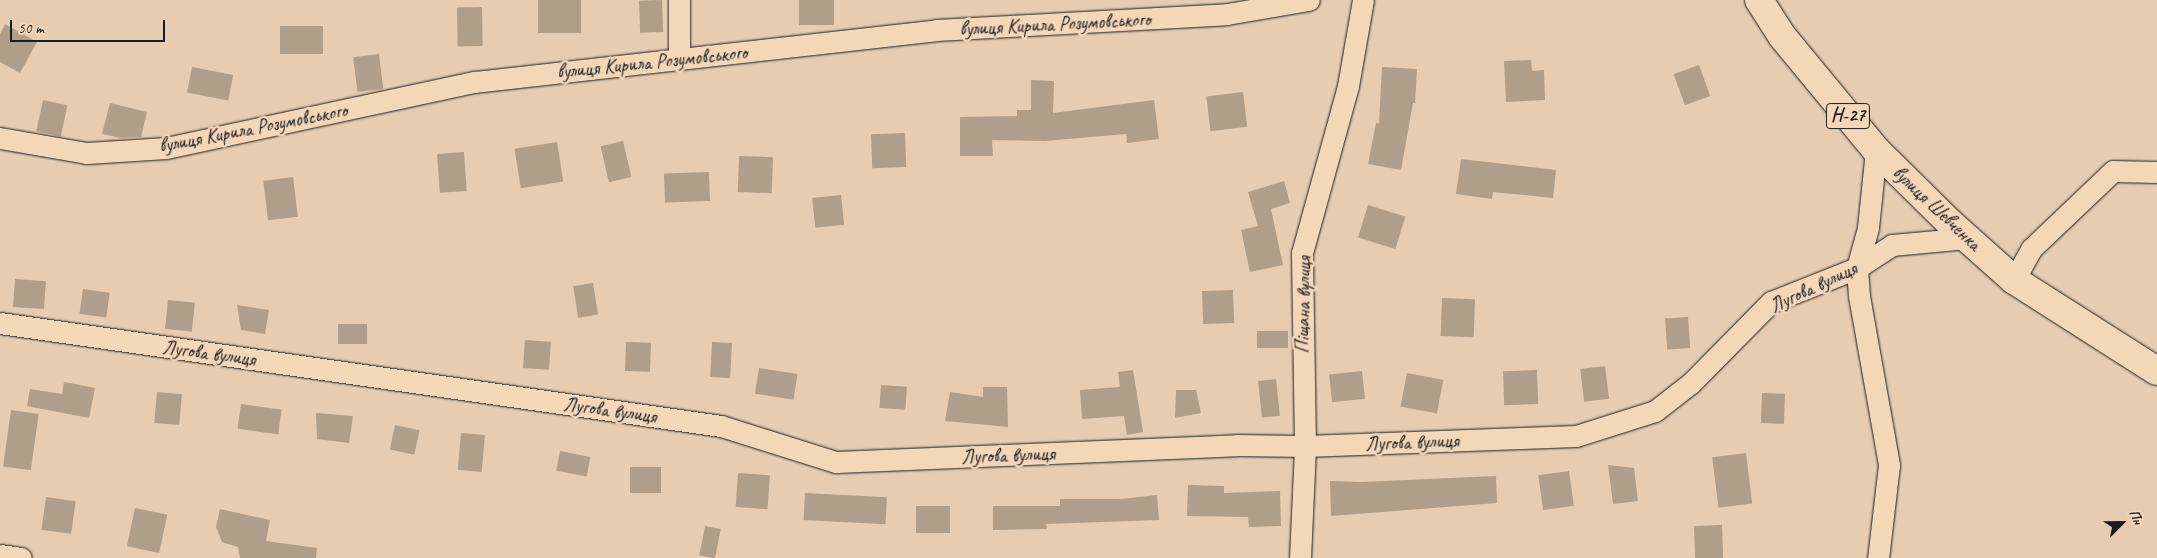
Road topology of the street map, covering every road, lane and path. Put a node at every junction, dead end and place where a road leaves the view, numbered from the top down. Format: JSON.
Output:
{"nodes":[{"id":1,"x":679,"y":0,"type":"edge"},
{"id":2,"x":1309,"y":0,"type":"edge"},
{"id":3,"x":1363,"y":0,"type":"edge"},
{"id":4,"x":1759,"y":0,"type":"edge"},
{"id":5,"x":679,"y":59,"type":"junction"},
{"id":6,"x":0,"y":138,"type":"edge"},
{"id":7,"x":1876,"y":150,"type":"junction"},
{"id":8,"x":2157,"y":172,"type":"edge"},
{"id":9,"x":1967,"y":238,"type":"junction"},
{"id":10,"x":1857,"y":268,"type":"junction"},
{"id":11,"x":2014,"y":280,"type":"junction"},
{"id":12,"x":0,"y":323,"type":"edge"},
{"id":13,"x":2157,"y":372,"type":"edge"},
{"id":14,"x":1305,"y":446,"type":"junction"},
{"id":15,"x":0,"y":555,"type":"edge"},
{"id":16,"x":21,"y":558,"type":"edge"},
{"id":17,"x":1300,"y":558,"type":"edge"},
{"id":18,"x":1878,"y":558,"type":"edge"}],
"edges":[{"from":1,"to":5,"type":"street"},
{"from":2,"to":5,"type":"street","name":"вулиця Кирила Розумовського"},
{"from":3,"to":14,"type":"street","name":"Піщана вулиця"},
{"from":4,"to":7,"type":"main road","name":"вулиця Шевченка","number":"Н-27"},
{"from":5,"to":6,"type":"street","name":"вулиця Кирила Розумовського"},
{"from":7,"to":9,"type":"main road","name":"вулиця Шевченка","number":"Н-27"},
{"from":7,"to":10,"type":"street"},
{"from":8,"to":11,"type":"street"},
{"from":9,"to":10,"type":"street","name":"Лугова вулиця"},
{"from":9,"to":11,"type":"main road","name":"вулиця Шевченка","number":"Н-27"},
{"from":10,"to":14,"type":"street","name":"Лугова вулиця"},
{"from":10,"to":18,"type":"street"},
{"from":11,"to":13,"type":"main road","name":"вулиця Шевченка","number":"Н-27"},
{"from":12,"to":14,"type":"street","name":"Лугова вулиця"},
{"from":14,"to":17,"type":"street","name":"Піщана вулиця"},
{"from":15,"to":16,"type":"street"}]}
